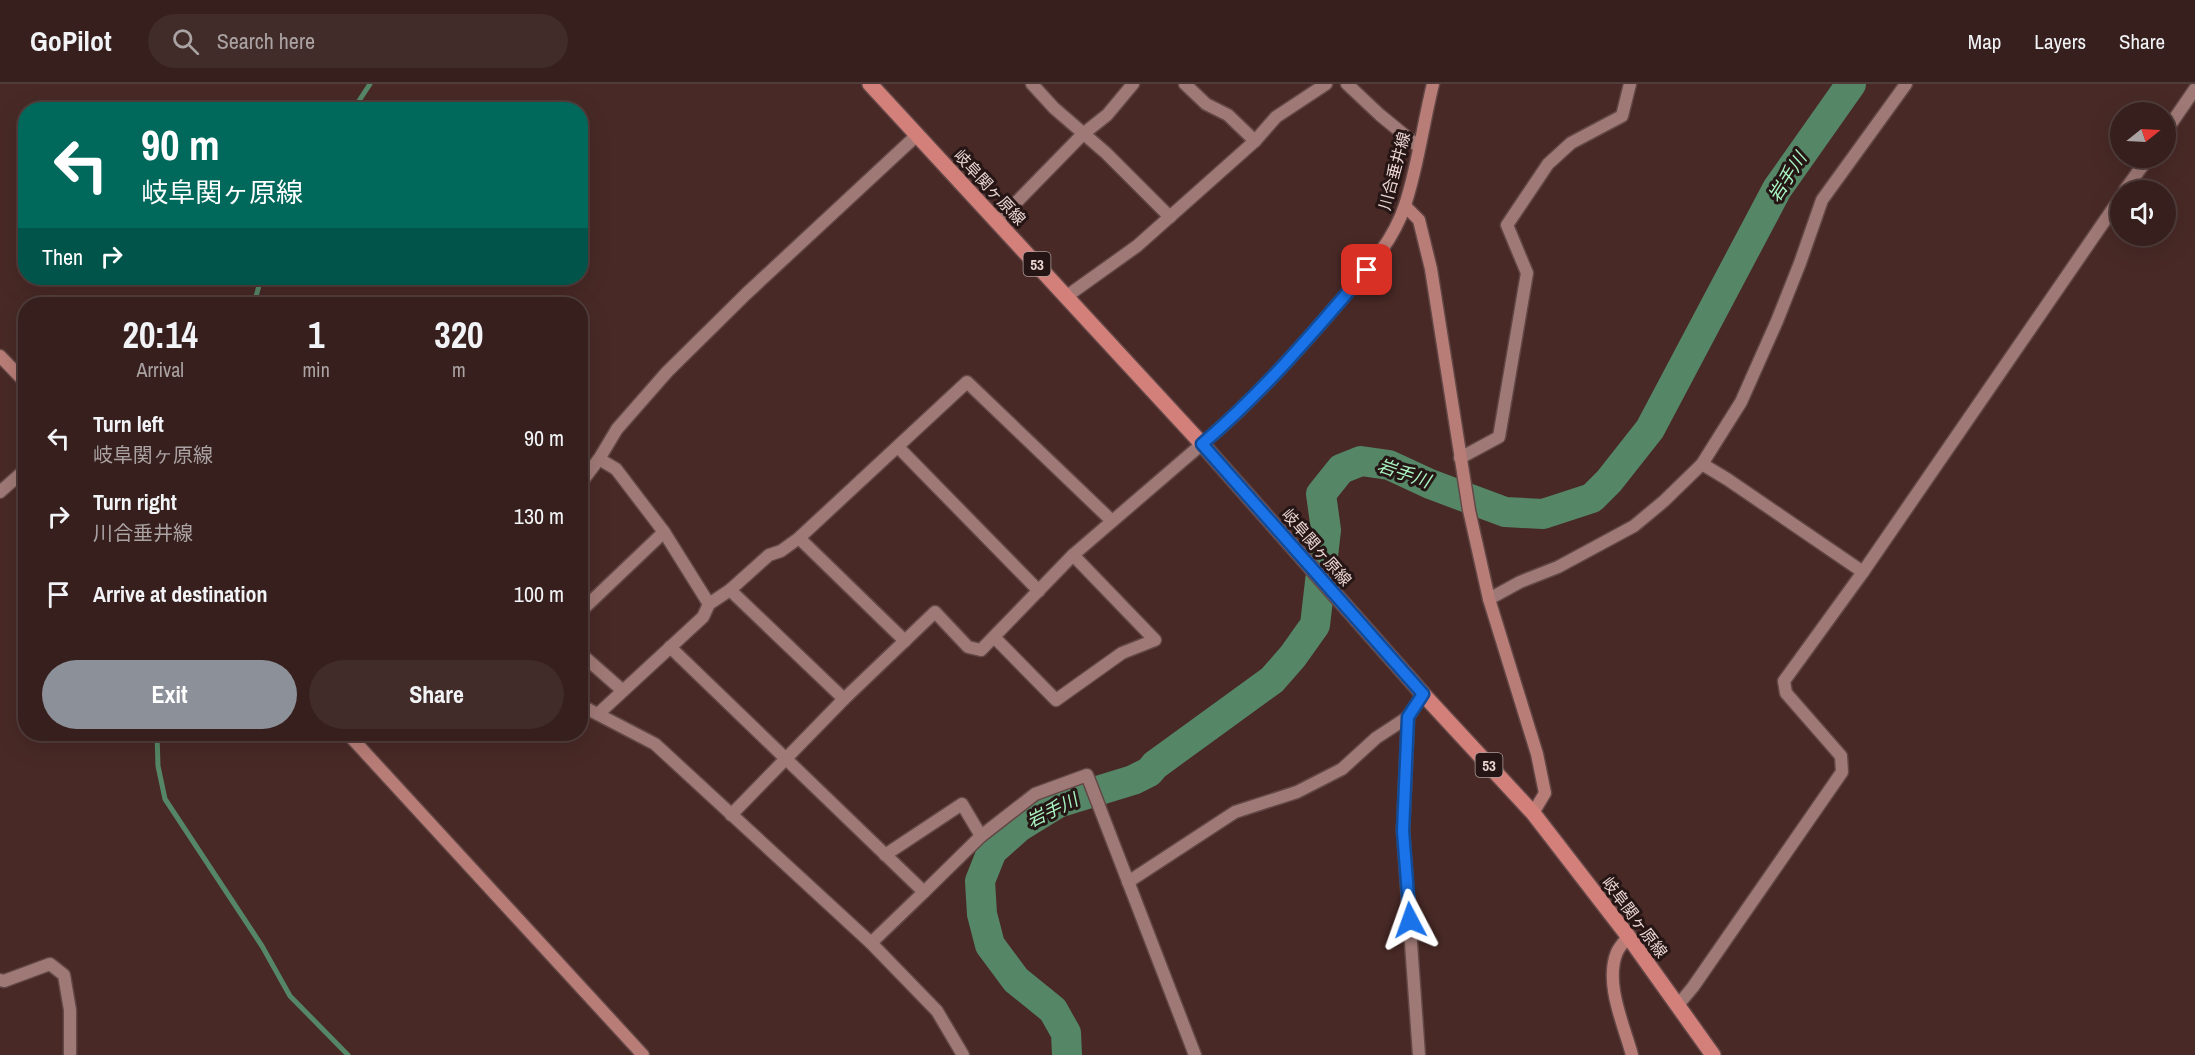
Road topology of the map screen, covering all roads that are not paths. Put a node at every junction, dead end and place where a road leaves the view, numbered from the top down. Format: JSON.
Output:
{"nodes":[{"id":1,"x":870,"y":84,"type":"edge"},
{"id":2,"x":1032,"y":84,"type":"edge"},
{"id":3,"x":1133,"y":84,"type":"edge"},
{"id":4,"x":1185,"y":84,"type":"edge"},
{"id":5,"x":1326,"y":84,"type":"edge"},
{"id":6,"x":1347,"y":84,"type":"edge"},
{"id":7,"x":1433,"y":84,"type":"edge"},
{"id":8,"x":1630,"y":84,"type":"edge"},
{"id":9,"x":1906,"y":84,"type":"edge"},
{"id":10,"x":2195,"y":89,"type":"edge"},
{"id":11,"x":2176,"y":117,"type":"edge"},
{"id":12,"x":1083,"y":134,"type":"junction"},
{"id":13,"x":916,"y":136,"type":"junction"},
{"id":14,"x":1255,"y":141,"type":"junction"},
{"id":15,"x":1419,"y":147,"type":"junction"},
{"id":16,"x":1405,"y":206,"type":"junction"},
{"id":17,"x":2110,"y":213,"type":"edge"},
{"id":18,"x":1170,"y":217,"type":"junction"},
{"id":19,"x":998,"y":221,"type":"junction"},
{"id":20,"x":1067,"y":296,"type":"junction"},
{"id":21,"x":0,"y":356,"type":"edge"},
{"id":22,"x":18,"y":375,"type":"edge"},
{"id":23,"x":1202,"y":444,"type":"junction"},
{"id":24,"x":898,"y":447,"type":"junction"},
{"id":25,"x":599,"y":459,"type":"junction"},
{"id":26,"x":1460,"y":463,"type":"junction"},
{"id":27,"x":1702,"y":464,"type":"junction"},
{"id":28,"x":588,"y":473,"type":"edge"},
{"id":29,"x":18,"y":476,"type":"edge"},
{"id":30,"x":0,"y":492,"type":"edge"},
{"id":31,"x":1112,"y":521,"type":"junction"},
{"id":32,"x":664,"y":532,"type":"junction"},
{"id":33,"x":799,"y":538,"type":"junction"},
{"id":34,"x":1073,"y":555,"type":"junction"},
{"id":35,"x":1863,"y":572,"type":"junction"},
{"id":36,"x":730,"y":590,"type":"junction"},
{"id":37,"x":1039,"y":591,"type":"junction"},
{"id":38,"x":1489,"y":599,"type":"junction"},
{"id":39,"x":588,"y":604,"type":"edge"},
{"id":40,"x":709,"y":604,"type":"junction"},
{"id":41,"x":994,"y":637,"type":"junction"},
{"id":42,"x":905,"y":641,"type":"junction"},
{"id":43,"x":670,"y":647,"type":"junction"},
{"id":44,"x":588,"y":659,"type":"edge"},
{"id":45,"x":622,"y":690,"type":"junction"},
{"id":46,"x":1423,"y":694,"type":"junction"},
{"id":47,"x":844,"y":699,"type":"junction"},
{"id":48,"x":588,"y":709,"type":"edge"},
{"id":49,"x":598,"y":714,"type":"junction"},
{"id":50,"x":1408,"y":717,"type":"junction"},
{"id":51,"x":354,"y":741,"type":"edge"},
{"id":52,"x":785,"y":760,"type":"junction"},
{"id":53,"x":1533,"y":813,"type":"junction"},
{"id":54,"x":731,"y":815,"type":"junction"},
{"id":55,"x":981,"y":836,"type":"junction"},
{"id":56,"x":885,"y":855,"type":"junction"},
{"id":57,"x":1128,"y":882,"type":"junction"},
{"id":58,"x":924,"y":892,"type":"junction"},
{"id":59,"x":1628,"y":936,"type":"junction"},
{"id":60,"x":871,"y":943,"type":"junction"},
{"id":61,"x":0,"y":980,"type":"edge"},
{"id":62,"x":1678,"y":1005,"type":"junction"},
{"id":63,"x":70,"y":1055,"type":"edge"},
{"id":64,"x":643,"y":1055,"type":"edge"},
{"id":65,"x":963,"y":1055,"type":"edge"},
{"id":66,"x":1195,"y":1055,"type":"edge"},
{"id":67,"x":1419,"y":1055,"type":"edge"},
{"id":68,"x":1632,"y":1055,"type":"edge"},
{"id":69,"x":1713,"y":1055,"type":"edge"}],
"edges":[{"from":1,"to":13,"type":"main road","name":"岐阜関ヶ原線","number":"53"},
{"from":2,"to":12,"type":"street"},
{"from":3,"to":12,"type":"street"},
{"from":4,"to":14,"type":"street"},
{"from":5,"to":14,"type":"street"},
{"from":6,"to":15,"type":"street"},
{"from":7,"to":15,"type":"street","name":"川合垂井線"},
{"from":8,"to":26,"type":"street"},
{"from":9,"to":27,"type":"street"},
{"from":10,"to":11,"type":"street"},
{"from":12,"to":18,"type":"street"},
{"from":12,"to":19,"type":"street"},
{"from":13,"to":19,"type":"main road","name":"岐阜関ヶ原線","number":"53"},
{"from":13,"to":25,"type":"street"},
{"from":14,"to":18,"type":"street"},
{"from":15,"to":16,"type":"street","name":"川合垂井線"},
{"from":16,"to":23,"type":"street","name":"川合垂井線"},
{"from":16,"to":26,"type":"street"},
{"from":17,"to":35,"type":"street"},
{"from":18,"to":20,"type":"street"},
{"from":19,"to":20,"type":"main road","name":"岐阜関ヶ原線","number":"53"},
{"from":20,"to":23,"type":"main road","name":"岐阜関ヶ原線","number":"53"},
{"from":21,"to":22,"type":"street"},
{"from":23,"to":31,"type":"street"},
{"from":23,"to":46,"type":"main road","name":"岐阜関ヶ原線","number":"53"},
{"from":24,"to":31,"type":"street"},
{"from":24,"to":33,"type":"street"},
{"from":24,"to":37,"type":"street"},
{"from":25,"to":28,"type":"street"},
{"from":25,"to":32,"type":"street"},
{"from":26,"to":38,"type":"street"},
{"from":27,"to":35,"type":"street"},
{"from":27,"to":38,"type":"street"},
{"from":29,"to":30,"type":"street"},
{"from":31,"to":34,"type":"street"},
{"from":32,"to":39,"type":"street"},
{"from":32,"to":40,"type":"street"},
{"from":33,"to":36,"type":"street"},
{"from":33,"to":42,"type":"street"},
{"from":34,"to":37,"type":"street"},
{"from":34,"to":41,"type":"street"},
{"from":35,"to":62,"type":"street"},
{"from":36,"to":40,"type":"street"},
{"from":36,"to":47,"type":"street"},
{"from":37,"to":41,"type":"street"},
{"from":38,"to":53,"type":"street"},
{"from":40,"to":43,"type":"street"},
{"from":41,"to":42,"type":"street"},
{"from":42,"to":47,"type":"street"},
{"from":43,"to":45,"type":"street"},
{"from":43,"to":52,"type":"street"},
{"from":44,"to":45,"type":"street"},
{"from":45,"to":49,"type":"street"},
{"from":46,"to":50,"type":"street"},
{"from":46,"to":53,"type":"main road","name":"岐阜関ヶ原線","number":"53"},
{"from":47,"to":52,"type":"street"},
{"from":48,"to":49,"type":"street"},
{"from":49,"to":54,"type":"street"},
{"from":50,"to":57,"type":"street"},
{"from":50,"to":67,"type":"street"},
{"from":51,"to":64,"type":"street"},
{"from":52,"to":54,"type":"street"},
{"from":52,"to":56,"type":"street"},
{"from":53,"to":59,"type":"main road","name":"岐阜関ヶ原線","number":"53"},
{"from":54,"to":60,"type":"street"},
{"from":55,"to":56,"type":"street"},
{"from":55,"to":57,"type":"street"},
{"from":55,"to":58,"type":"street"},
{"from":56,"to":58,"type":"street"},
{"from":57,"to":66,"type":"street"},
{"from":58,"to":60,"type":"street"},
{"from":59,"to":62,"type":"main road","name":"岐阜関ヶ原線","number":"53"},
{"from":59,"to":68,"type":"street"},
{"from":60,"to":65,"type":"street"},
{"from":61,"to":63,"type":"street"},
{"from":62,"to":69,"type":"main road","name":"岐阜関ヶ原線","number":"53"}]}
